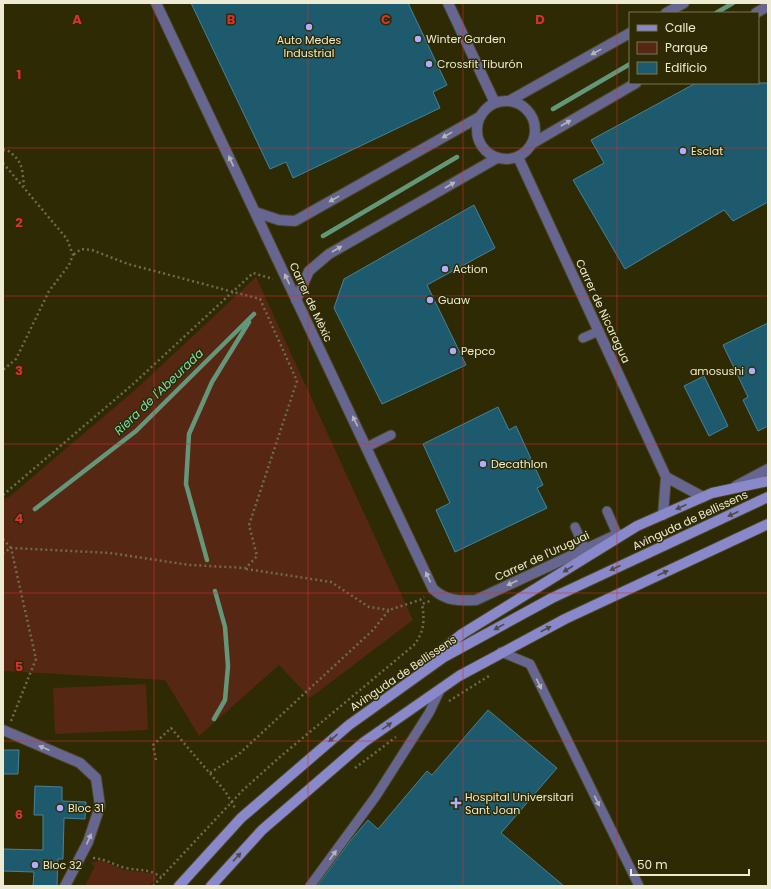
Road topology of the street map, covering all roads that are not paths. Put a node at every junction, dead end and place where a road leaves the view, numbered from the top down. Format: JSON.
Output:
{"nodes":[{"id":1,"x":156,"y":3,"type":"edge"},
{"id":2,"x":448,"y":3,"type":"edge"},
{"id":3,"x":684,"y":3,"type":"edge"},
{"id":4,"x":768,"y":6,"type":"edge"},
{"id":5,"x":668,"y":12,"type":"edge"},
{"id":6,"x":758,"y":12,"type":"edge"},
{"id":7,"x":629,"y":34,"type":"edge"},
{"id":8,"x":634,"y":84,"type":"edge"},
{"id":9,"x":509,"y":101,"type":"junction"},
{"id":10,"x":495,"y":103,"type":"junction"},
{"id":11,"x":481,"y":116,"type":"junction"},
{"id":12,"x":533,"y":143,"type":"junction"},
{"id":13,"x":518,"y":157,"type":"junction"},
{"id":14,"x":497,"y":158,"type":"junction"},
{"id":15,"x":255,"y":212,"type":"junction"},
{"id":16,"x":296,"y":300,"type":"junction"},
{"id":17,"x":599,"y":331,"type":"junction"},
{"id":18,"x":583,"y":338,"type":"dead end"},
{"id":19,"x":391,"y":435,"type":"dead end"},
{"id":20,"x":367,"y":447,"type":"junction"},
{"id":21,"x":768,"y":469,"type":"edge"},
{"id":22,"x":666,"y":476,"type":"junction"},
{"id":23,"x":768,"y":481,"type":"edge"},
{"id":24,"x":731,"y":489,"type":"junction"},
{"id":25,"x":703,"y":497,"type":"junction"},
{"id":26,"x":768,"y":497,"type":"edge"},
{"id":27,"x":607,"y":511,"type":"dead end"},
{"id":28,"x":663,"y":515,"type":"junction"},
{"id":29,"x":768,"y":524,"type":"edge"},
{"id":30,"x":637,"y":526,"type":"junction"},
{"id":31,"x":575,"y":527,"type":"dead end"},
{"id":32,"x":617,"y":534,"type":"junction"},
{"id":33,"x":585,"y":549,"type":"junction"},
{"id":34,"x":456,"y":601,"type":"joint"},
{"id":35,"x":501,"y":652,"type":"junction"},
{"id":36,"x":441,"y":688,"type":"junction"},
{"id":37,"x":349,"y":725,"type":"junction"},
{"id":38,"x":5,"y":731,"type":"edge"},
{"id":39,"x":65,"y":886,"type":"edge"},
{"id":40,"x":179,"y":886,"type":"edge"},
{"id":41,"x":211,"y":886,"type":"edge"},
{"id":42,"x":310,"y":886,"type":"edge"},
{"id":43,"x":639,"y":886,"type":"edge"}],
"edges":[{"from":15,"to":1,"type":"street","name":"Carrer de Mèxic","one_way":true},
{"from":2,"to":10,"type":"street"},
{"from":3,"to":5,"type":"street"},
{"from":4,"to":6,"type":"street"},
{"from":7,"to":9,"type":"street","one_way":true},
{"from":12,"to":8,"type":"street","one_way":true},
{"from":9,"to":10,"type":"street"},
{"from":9,"to":12,"type":"street"},
{"from":10,"to":11,"type":"street"},
{"from":11,"to":14,"type":"street"},
{"from":11,"to":15,"type":"street","one_way":true},
{"from":12,"to":13,"type":"street"},
{"from":13,"to":14,"type":"street"},
{"from":13,"to":17,"type":"street","name":"Carrer de Nicaragua"},
{"from":16,"to":14,"type":"street","one_way":true},
{"from":16,"to":15,"type":"street","name":"Carrer de Mèxic","one_way":true},
{"from":20,"to":16,"type":"street","name":"Carrer de Mèxic","one_way":true},
{"from":17,"to":18,"type":"lane"},
{"from":17,"to":22,"type":"street","name":"Carrer de Nicaragua"},
{"from":19,"to":20,"type":"lane"},
{"from":34,"to":20,"type":"street","name":"Carrer de Mèxic","one_way":true},
{"from":21,"to":24,"type":"street"},
{"from":22,"to":25,"type":"street"},
{"from":22,"to":28,"type":"street","name":"Carrer de Nicaragua"},
{"from":23,"to":24,"type":"main road"},
{"from":24,"to":25,"type":"main road"},
{"from":25,"to":28,"type":"main road","one_way":true},
{"from":26,"to":37,"type":"main road","name":"Avinguda de Bellissens","one_way":true},
{"from":27,"to":32,"type":"lane"},
{"from":28,"to":30,"type":"main road"},
{"from":35,"to":29,"type":"main road","one_way":true},
{"from":30,"to":32,"type":"street","name":"Carrer de l'Uruguai"},
{"from":30,"to":37,"type":"main road","one_way":true},
{"from":31,"to":33,"type":"lane"},
{"from":32,"to":33,"type":"street","name":"Carrer de l'Uruguai"},
{"from":33,"to":34,"type":"street","name":"Carrer de l'Uruguai","one_way":true},
{"from":35,"to":36,"type":"main road"},
{"from":35,"to":43,"type":"lane","one_way":true},
{"from":41,"to":36,"type":"main road","one_way":true},
{"from":42,"to":36,"type":"lane","one_way":true},
{"from":37,"to":40,"type":"main road","name":"Avinguda de Bellissens","one_way":true},
{"from":39,"to":38,"type":"street","one_way":true}]}
